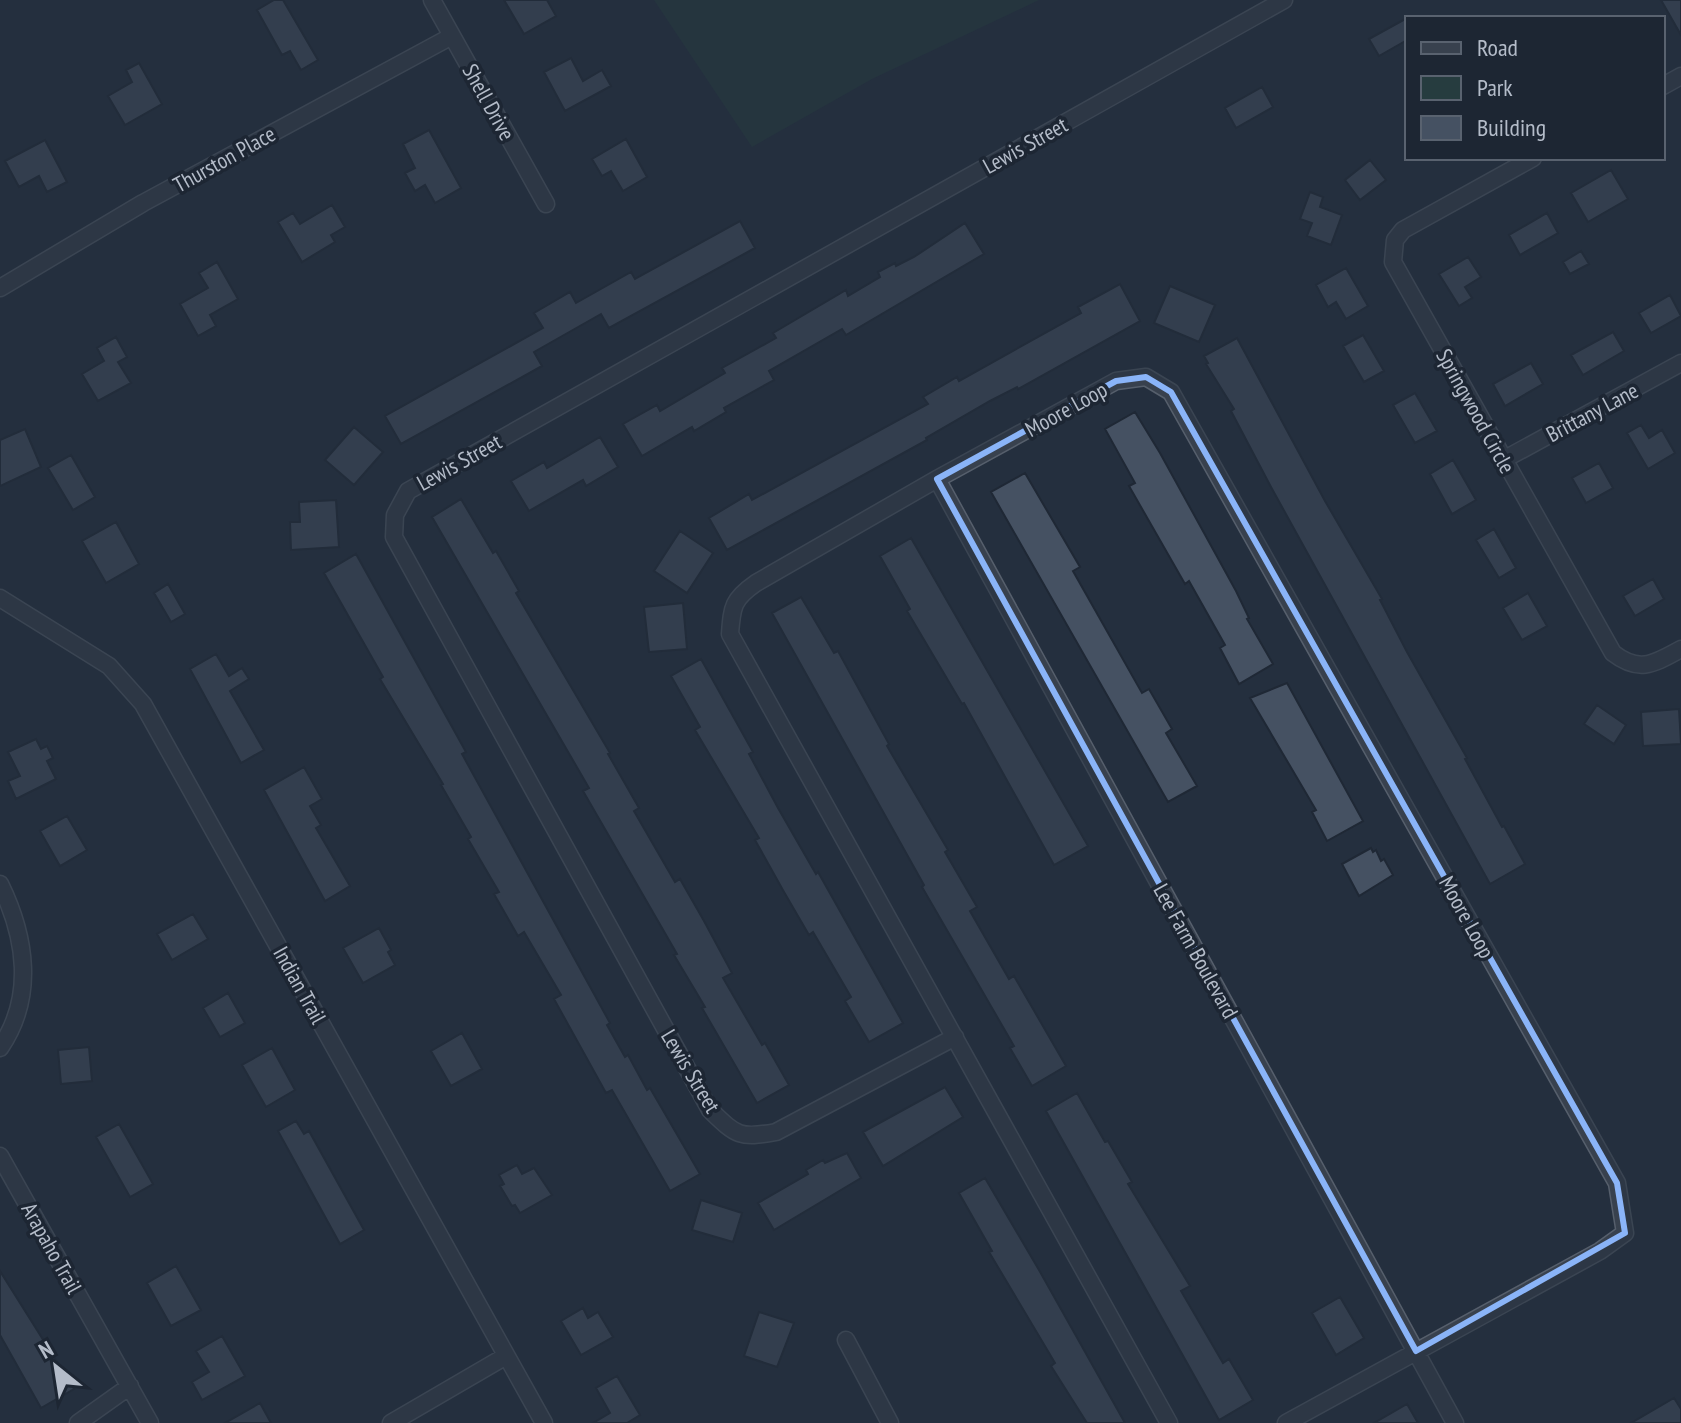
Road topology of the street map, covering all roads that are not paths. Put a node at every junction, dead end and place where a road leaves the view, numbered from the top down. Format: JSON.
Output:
{"nodes":[{"id":1,"x":432,"y":0,"type":"edge"},
{"id":2,"x":1284,"y":0,"type":"edge"},
{"id":3,"x":452,"y":36,"type":"junction"},
{"id":4,"x":1529,"y":160,"type":"edge"},
{"id":5,"x":546,"y":204,"type":"dead end"},
{"id":6,"x":0,"y":288,"type":"edge"},
{"id":7,"x":1681,"y":363,"type":"edge"},
{"id":8,"x":1503,"y":460,"type":"junction"},
{"id":9,"x":937,"y":479,"type":"junction"},
{"id":10,"x":0,"y":598,"type":"edge"},
{"id":11,"x":1681,"y":649,"type":"edge"},
{"id":12,"x":0,"y":884,"type":"edge"},
{"id":13,"x":955,"y":1037,"type":"junction"},
{"id":14,"x":0,"y":1048,"type":"edge"},
{"id":15,"x":0,"y":1156,"type":"edge"},
{"id":16,"x":846,"y":1340,"type":"dead end"},
{"id":17,"x":1416,"y":1351,"type":"junction"},
{"id":18,"x":506,"y":1356,"type":"junction"},
{"id":19,"x":130,"y":1386,"type":"junction"},
{"id":20,"x":78,"y":1423,"type":"edge"},
{"id":21,"x":150,"y":1423,"type":"edge"},
{"id":22,"x":391,"y":1423,"type":"edge"},
{"id":23,"x":544,"y":1423,"type":"edge"},
{"id":24,"x":890,"y":1423,"type":"edge"},
{"id":25,"x":1169,"y":1423,"type":"edge"},
{"id":26,"x":1286,"y":1423,"type":"edge"},
{"id":27,"x":1455,"y":1423,"type":"edge"}],
"edges":[{"from":1,"to":3,"type":"street","name":"Shell Drive"},
{"from":2,"to":13,"type":"street","name":"Lewis Street"},
{"from":3,"to":5,"type":"street","name":"Shell Drive"},
{"from":3,"to":6,"type":"street","name":"Thurston Place"},
{"from":4,"to":8,"type":"street","name":"Springwood Circle"},
{"from":7,"to":8,"type":"street","name":"Brittany Lane"},
{"from":8,"to":11,"type":"street","name":"Springwood Circle"},
{"from":9,"to":13,"type":"street","name":"Moore Loop"},
{"from":9,"to":17,"type":"street","name":"Lee Farm Boulevard"},
{"from":9,"to":17,"type":"street","name":"Moore Loop"},
{"from":10,"to":18,"type":"street","name":"Indian Trail"},
{"from":12,"to":14,"type":"street"},
{"from":13,"to":25,"type":"street","name":"Moore Loop"},
{"from":15,"to":19,"type":"street","name":"Arapaho Trail"},
{"from":16,"to":24,"type":"street"},
{"from":17,"to":26,"type":"street","name":"Moore Loop"},
{"from":17,"to":27,"type":"street","name":"Lee Farm Boulevard"},
{"from":18,"to":22,"type":"street"},
{"from":18,"to":23,"type":"street","name":"Indian Trail"},
{"from":19,"to":20,"type":"street"},
{"from":19,"to":21,"type":"street","name":"Arapaho Trail"}]}
